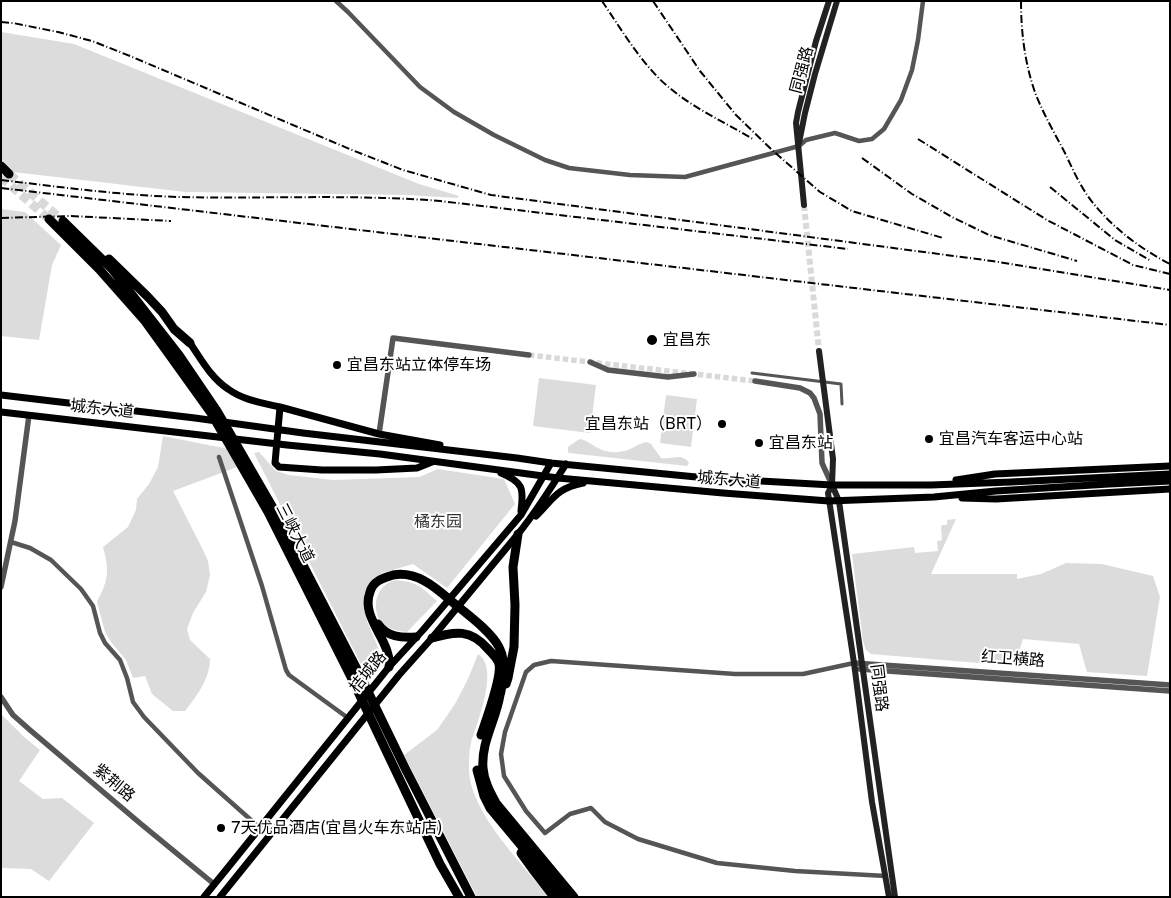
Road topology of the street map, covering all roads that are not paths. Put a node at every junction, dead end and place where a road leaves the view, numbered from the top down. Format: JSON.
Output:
{"nodes":[{"id":1,"x":336,"y":1,"type":"edge"},
{"id":2,"x":830,"y":1,"type":"edge"},
{"id":3,"x":837,"y":1,"type":"edge"},
{"id":4,"x":923,"y":1,"type":"edge"},
{"id":5,"x":799,"y":146,"type":"junction"},
{"id":6,"x":1,"y":166,"type":"edge"},
{"id":7,"x":9,"y":174,"type":"tunnel mouth"},
{"id":8,"x":804,"y":205,"type":"tunnel mouth"},
{"id":9,"x":49,"y":220,"type":"tunnel mouth"},
{"id":10,"x":190,"y":343,"type":"joint"},
{"id":11,"x":819,"y":351,"type":"tunnel mouth"},
{"id":12,"x":529,"y":355,"type":"tunnel mouth"},
{"id":13,"x":590,"y":362,"type":"dead end"},
{"id":14,"x":752,"y":373,"type":"dead end"},
{"id":15,"x":694,"y":374,"type":"dead end"},
{"id":16,"x":755,"y":382,"type":"tunnel mouth"},
{"id":17,"x":1,"y":395,"type":"edge"},
{"id":18,"x":842,"y":404,"type":"dead end"},
{"id":19,"x":280,"y":407,"type":"junction"},
{"id":20,"x":1,"y":412,"type":"edge"},
{"id":21,"x":30,"y":415,"type":"junction"},
{"id":22,"x":379,"y":434,"type":"junction"},
{"id":23,"x":219,"y":457,"type":"dead end"},
{"id":24,"x":517,"y":458,"type":"junction"},
{"id":25,"x":432,"y":462,"type":"junction"},
{"id":26,"x":551,"y":463,"type":"junction"},
{"id":27,"x":566,"y":464,"type":"junction"},
{"id":28,"x":1170,"y":466,"type":"edge"},
{"id":29,"x":491,"y":469,"type":"junction"},
{"id":30,"x":1170,"y":474,"type":"edge"},
{"id":31,"x":544,"y":476,"type":"junction"},
{"id":32,"x":558,"y":478,"type":"junction"},
{"id":33,"x":593,"y":481,"type":"junction"},
{"id":34,"x":1170,"y":481,"type":"edge"},
{"id":35,"x":832,"y":485,"type":"junction"},
{"id":36,"x":931,"y":485,"type":"junction"},
{"id":37,"x":1170,"y":489,"type":"edge"},
{"id":38,"x":934,"y":496,"type":"junction"},
{"id":39,"x":830,"y":501,"type":"junction"},
{"id":40,"x":839,"y":501,"type":"junction"},
{"id":41,"x":521,"y":515,"type":"junction"},
{"id":42,"x":518,"y":534,"type":"junction"},
{"id":43,"x":12,"y":542,"type":"junction"},
{"id":44,"x":1,"y":587,"type":"edge"},
{"id":45,"x":434,"y":589,"type":"junction"},
{"id":46,"x":469,"y":618,"type":"junction"},
{"id":47,"x":416,"y":637,"type":"junction"},
{"id":48,"x":432,"y":638,"type":"junction"},
{"id":49,"x":499,"y":664,"type":"junction"},
{"id":50,"x":854,"y":666,"type":"junction"},
{"id":51,"x":863,"y":666,"type":"junction"},
{"id":52,"x":389,"y":667,"type":"junction"},
{"id":53,"x":355,"y":674,"type":"junction"},
{"id":54,"x":1170,"y":685,"type":"edge"},
{"id":55,"x":1170,"y":691,"type":"edge"},
{"id":56,"x":500,"y":696,"type":"junction"},
{"id":57,"x":1,"y":697,"type":"edge"},
{"id":58,"x":348,"y":718,"type":"junction"},
{"id":59,"x":490,"y":808,"type":"junction"},
{"id":60,"x":260,"y":828,"type":"junction"},
{"id":61,"x":440,"y":864,"type":"junction"},
{"id":62,"x":886,"y":876,"type":"junction"},
{"id":63,"x":214,"y":884,"type":"junction"},
{"id":64,"x":204,"y":897,"type":"edge"},
{"id":65,"x":220,"y":897,"type":"edge"},
{"id":66,"x":454,"y":897,"type":"edge"},
{"id":67,"x":459,"y":897,"type":"edge"},
{"id":68,"x":471,"y":897,"type":"edge"},
{"id":69,"x":554,"y":897,"type":"edge"},
{"id":70,"x":564,"y":897,"type":"edge"},
{"id":71,"x":574,"y":897,"type":"edge"},
{"id":72,"x":889,"y":897,"type":"edge"},
{"id":73,"x":895,"y":897,"type":"edge"}],
"edges":[{"from":1,"to":5,"type":"street"},
{"from":2,"to":5,"type":"main road","name":"同强路"},
{"from":3,"to":5,"type":"main road","name":"同强路"},
{"from":4,"to":5,"type":"street"},
{"from":5,"to":8,"type":"main road","name":"同强路"},
{"from":6,"to":7,"type":"highway"},
{"from":9,"to":53,"type":"highway","name":"三峡大道"},
{"from":10,"to":19,"type":"main road"},
{"from":10,"to":53,"type":"highway","name":"三峡大道"},
{"from":11,"to":35,"type":"main road","name":"同强路"},
{"from":12,"to":22,"type":"street"},
{"from":13,"to":15,"type":"street"},
{"from":14,"to":18,"type":"street"},
{"from":16,"to":35,"type":"street"},
{"from":17,"to":24,"type":"main road","name":"城东大道"},
{"from":19,"to":22,"type":"main road"},
{"from":19,"to":25,"type":"main road"},
{"from":20,"to":21,"type":"main road","name":"城东大道"},
{"from":21,"to":25,"type":"main road","name":"城东大道"},
{"from":21,"to":43,"type":"street"},
{"from":22,"to":24,"type":"main road"},
{"from":23,"to":58,"type":"street"},
{"from":24,"to":26,"type":"main road","name":"城东大道"},
{"from":25,"to":29,"type":"main road","name":"城东大道"},
{"from":26,"to":27,"type":"main road","name":"城东大道"},
{"from":26,"to":31,"type":"main road","name":"桔城路"},
{"from":27,"to":32,"type":"main road","name":"桔城路"},
{"from":27,"to":35,"type":"main road","name":"城东大道"},
{"from":28,"to":36,"type":"main road"},
{"from":29,"to":31,"type":"main road","name":"城东大道"},
{"from":29,"to":41,"type":"main road"},
{"from":30,"to":36,"type":"main road","name":"城东大道"},
{"from":31,"to":32,"type":"main road","name":"城东大道"},
{"from":31,"to":41,"type":"main road","name":"桔城路"},
{"from":32,"to":33,"type":"main road","name":"城东大道"},
{"from":32,"to":42,"type":"main road","name":"桔城路"},
{"from":33,"to":39,"type":"main road","name":"城东大道"},
{"from":33,"to":42,"type":"main road"},
{"from":34,"to":38,"type":"main road","name":"城东大道"},
{"from":35,"to":36,"type":"main road","name":"城东大道"},
{"from":35,"to":39,"type":"main road","name":"同强路"},
{"from":35,"to":40,"type":"main road","name":"同强路"},
{"from":37,"to":38,"type":"main road"},
{"from":38,"to":40,"type":"main road","name":"城东大道"},
{"from":39,"to":40,"type":"main road","name":"城东大道"},
{"from":39,"to":50,"type":"main road","name":"同强路"},
{"from":40,"to":51,"type":"main road","name":"同强路"},
{"from":41,"to":47,"type":"main road","name":"桔城路"},
{"from":42,"to":48,"type":"main road","name":"桔城路"},
{"from":42,"to":56,"type":"highway"},
{"from":43,"to":44,"type":"street"},
{"from":43,"to":60,"type":"street"},
{"from":45,"to":46,"type":"highway"},
{"from":45,"to":47,"type":"highway"},
{"from":45,"to":52,"type":"highway"},
{"from":46,"to":49,"type":"highway"},
{"from":46,"to":56,"type":"highway"},
{"from":47,"to":52,"type":"main road","name":"桔城路"},
{"from":48,"to":49,"type":"highway"},
{"from":48,"to":65,"type":"main road","name":"桔城路"},
{"from":49,"to":59,"type":"highway"},
{"from":50,"to":51,"type":"street","name":"红卫横路"},
{"from":50,"to":62,"type":"main road","name":"同强路"},
{"from":50,"to":62,"type":"street"},
{"from":51,"to":54,"type":"street","name":"红卫横路"},
{"from":51,"to":55,"type":"street","name":"红卫横路"},
{"from":51,"to":73,"type":"main road","name":"同强路"},
{"from":52,"to":58,"type":"main road","name":"桔城路"},
{"from":53,"to":61,"type":"highway","name":"三峡大道"},
{"from":53,"to":68,"type":"highway","name":"三峡大道"},
{"from":56,"to":71,"type":"highway"},
{"from":57,"to":63,"type":"street","name":"紫荆路"},
{"from":58,"to":60,"type":"main road","name":"桔城路"},
{"from":59,"to":69,"type":"highway"},
{"from":59,"to":70,"type":"highway"},
{"from":60,"to":63,"type":"main road","name":"桔城路"},
{"from":61,"to":66,"type":"highway"},
{"from":61,"to":67,"type":"highway","name":"三峡大道"},
{"from":62,"to":72,"type":"main road","name":"同强路"},
{"from":63,"to":64,"type":"main road","name":"桔城路"}]}
